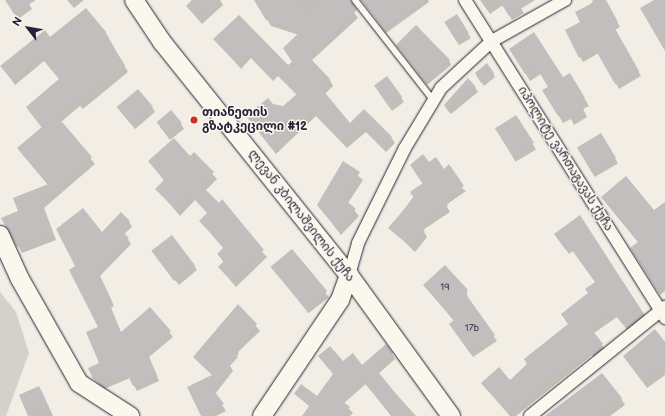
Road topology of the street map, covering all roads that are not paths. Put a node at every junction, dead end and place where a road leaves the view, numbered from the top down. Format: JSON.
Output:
{"nodes":[{"id":1,"x":134,"y":0,"type":"edge"},
{"id":2,"x":355,"y":0,"type":"edge"},
{"id":3,"x":465,"y":0,"type":"edge"},
{"id":4,"x":566,"y":0,"type":"edge"},
{"id":5,"x":492,"y":41,"type":"junction"},
{"id":6,"x":434,"y":101,"type":"junction"},
{"id":7,"x":0,"y":235,"type":"edge"},
{"id":8,"x":349,"y":275,"type":"junction"},
{"id":9,"x":663,"y":312,"type":"edge"},
{"id":10,"x":130,"y":416,"type":"edge"},
{"id":11,"x":262,"y":416,"type":"edge"},
{"id":12,"x":451,"y":416,"type":"edge"},
{"id":13,"x":530,"y":416,"type":"edge"}],
"edges":[{"from":1,"to":8,"type":"main road","name":"ლევან კბილაშვილის ქუჩა"},
{"from":2,"to":6,"type":"lane"},
{"from":3,"to":5,"type":"street","name":"იპოლიტე ვართაგავას ქუჩა"},
{"from":4,"to":5,"type":"street"},
{"from":5,"to":6,"type":"street"},
{"from":5,"to":9,"type":"street","name":"იპოლიტე ვართაგავას ქუჩა"},
{"from":6,"to":8,"type":"street"},
{"from":7,"to":10,"type":"main road"},
{"from":8,"to":11,"type":"main road"},
{"from":8,"to":12,"type":"main road","name":"ლევან კბილაშვილის ქუჩა"},
{"from":9,"to":13,"type":"street"}]}
